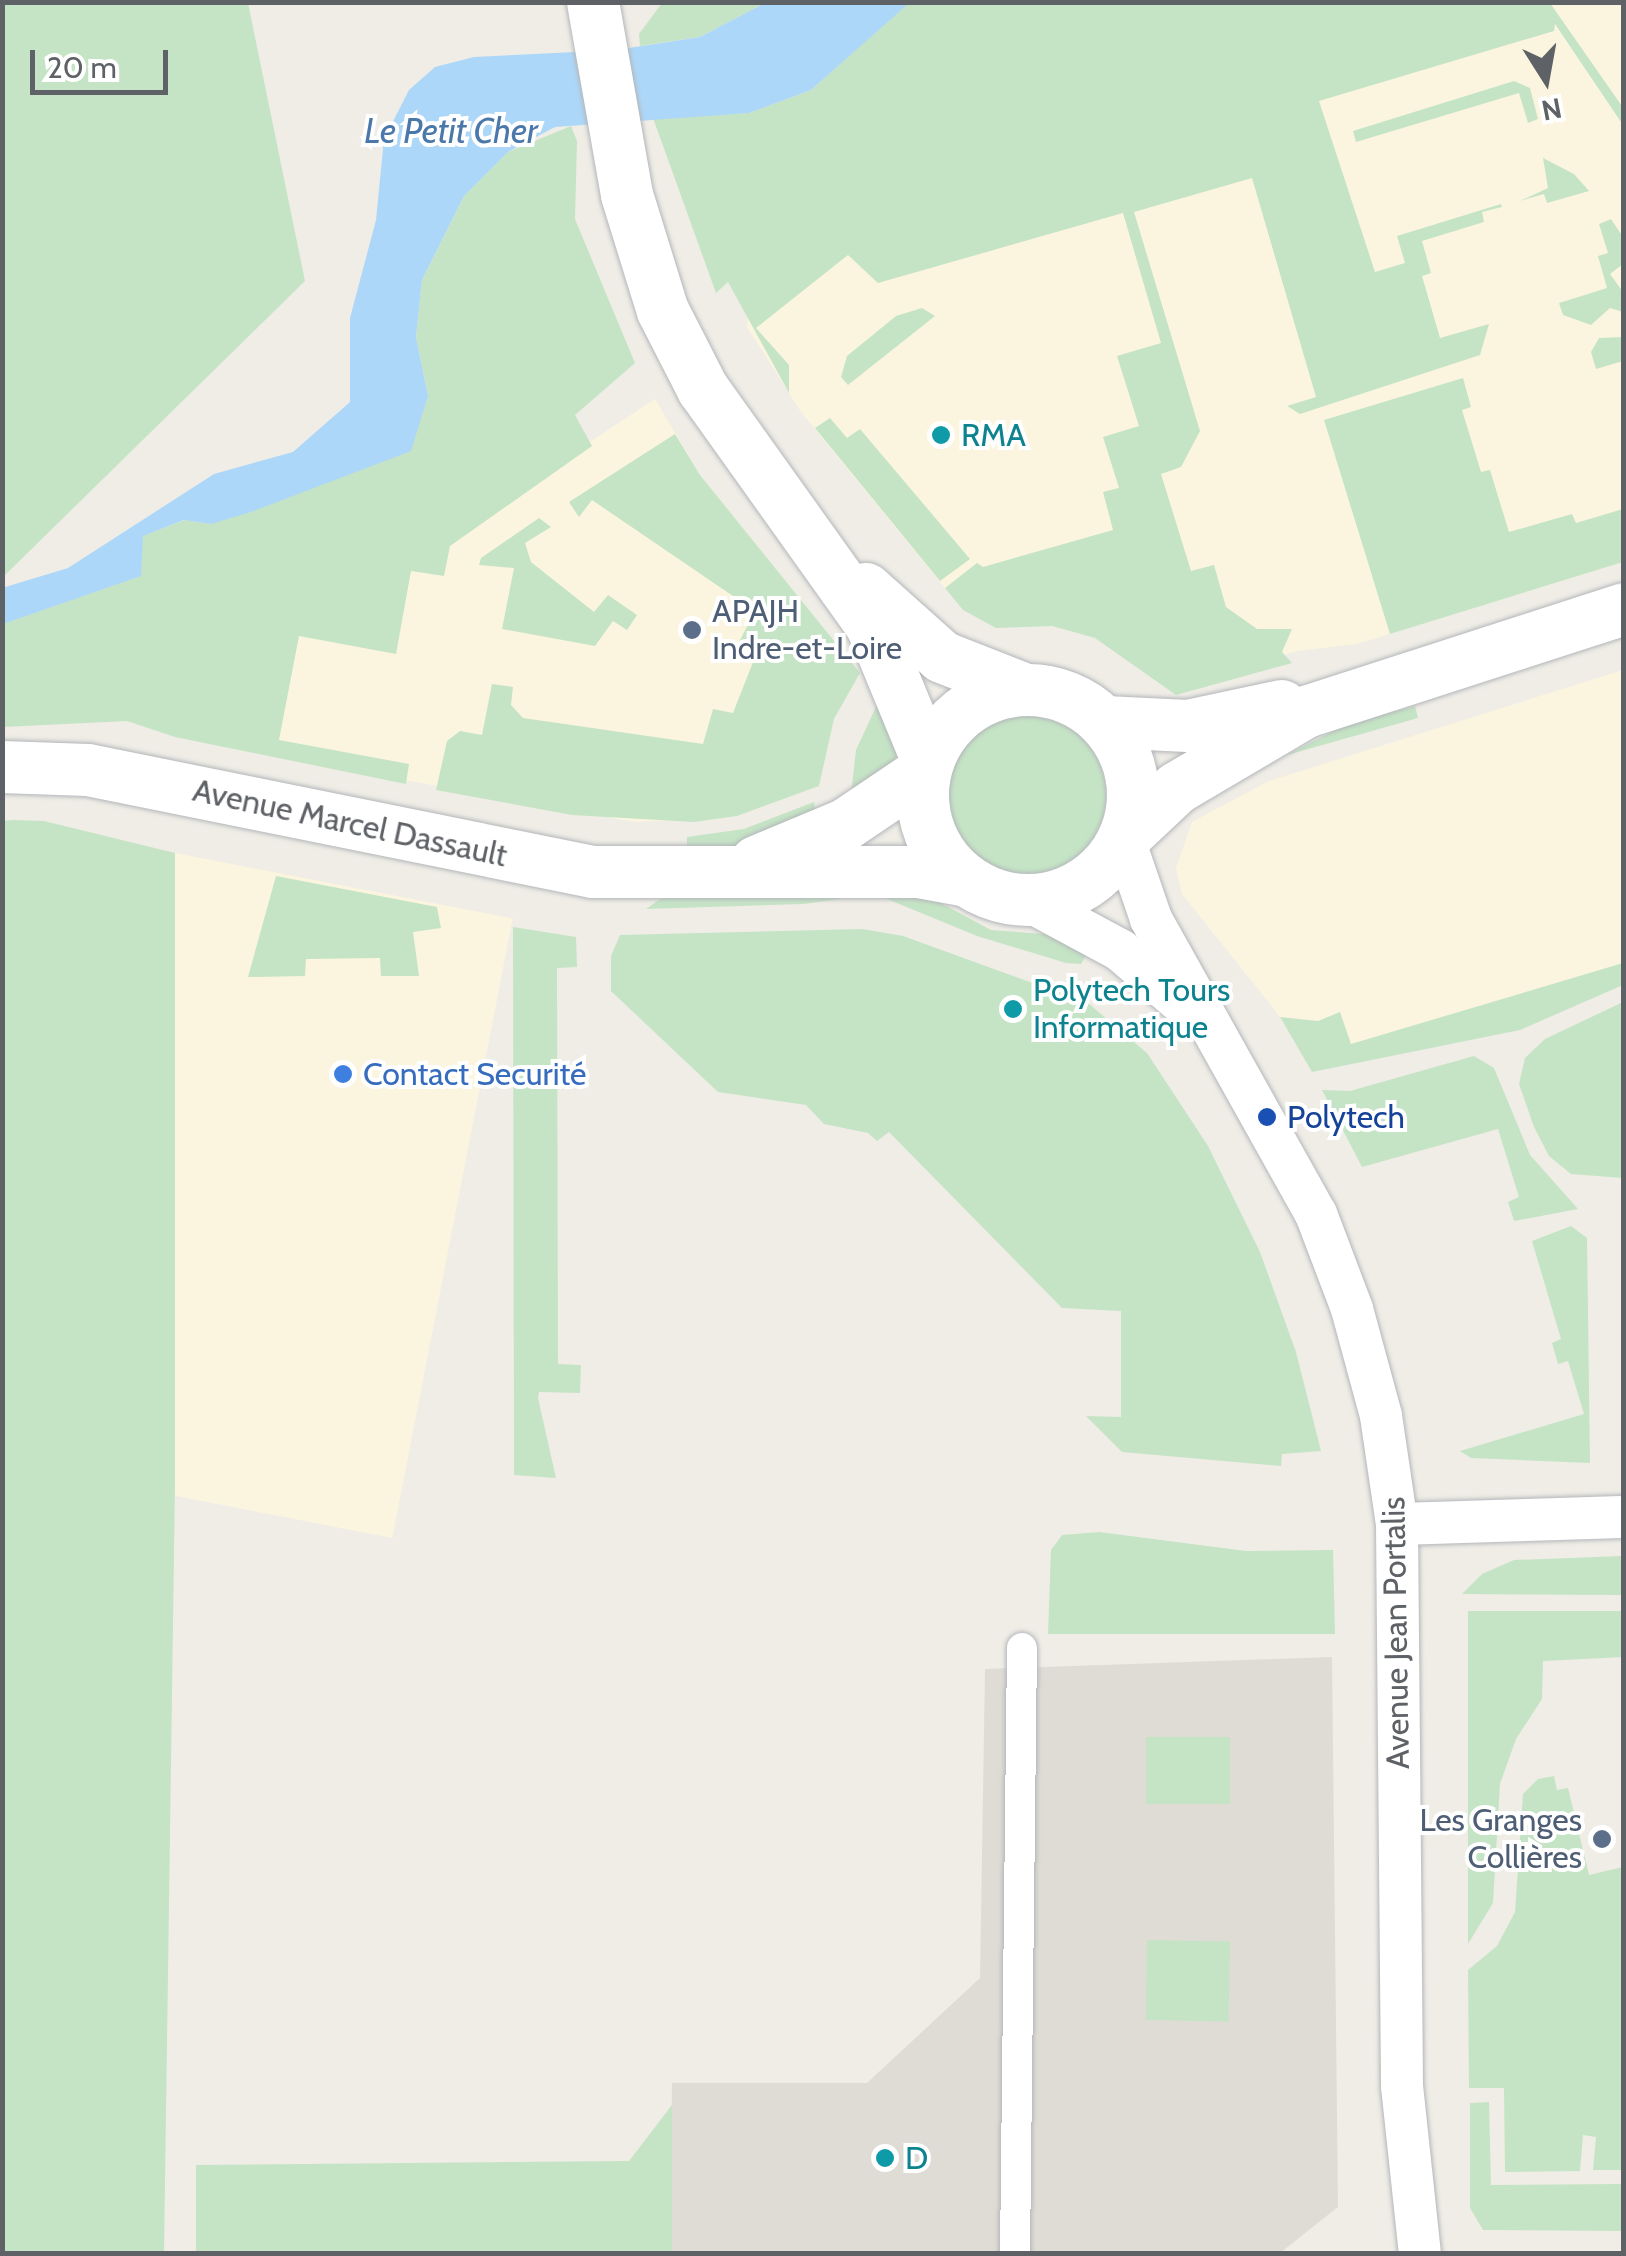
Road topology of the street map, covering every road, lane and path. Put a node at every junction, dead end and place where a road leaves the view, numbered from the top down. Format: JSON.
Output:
{"nodes":[{"id":1,"x":594,"y":11,"type":"edge"},
{"id":2,"x":800,"y":520,"type":"junction"},
{"id":3,"x":1624,"y":609,"type":"edge"},
{"id":4,"x":1381,"y":682,"type":"junction"},
{"id":5,"x":1026,"y":690,"type":"junction"},
{"id":6,"x":1104,"y":722,"type":"junction"},
{"id":7,"x":2,"y":767,"type":"edge"},
{"id":8,"x":927,"y":767,"type":"junction"},
{"id":9,"x":1125,"y":837,"type":"junction"},
{"id":10,"x":698,"y":874,"type":"junction"},
{"id":11,"x":968,"y":881,"type":"junction"},
{"id":12,"x":1027,"y":900,"type":"junction"},
{"id":13,"x":1224,"y":1046,"type":"junction"},
{"id":14,"x":1624,"y":1516,"type":"edge"},
{"id":15,"x":1397,"y":1524,"type":"junction"},
{"id":16,"x":1022,"y":1648,"type":"dead end"},
{"id":17,"x":1015,"y":2254,"type":"edge"},
{"id":18,"x":1420,"y":2254,"type":"edge"}],
"edges":[{"from":1,"to":2,"type":"street"},
{"from":2,"to":5,"type":"street"},
{"from":2,"to":8,"type":"street"},
{"from":3,"to":4,"type":"street"},
{"from":4,"to":6,"type":"street"},
{"from":4,"to":9,"type":"street"},
{"from":5,"to":6,"type":"street"},
{"from":5,"to":8,"type":"street"},
{"from":6,"to":9,"type":"street"},
{"from":7,"to":10,"type":"street","name":"Avenue Marcel Dassault"},
{"from":8,"to":10,"type":"street","name":"Avenue Marcel Dassault"},
{"from":8,"to":11,"type":"street"},
{"from":9,"to":12,"type":"street"},
{"from":9,"to":13,"type":"street","name":"Avenue Jean Portalis"},
{"from":10,"to":11,"type":"street","name":"Avenue Marcel Dassault"},
{"from":11,"to":12,"type":"street"},
{"from":12,"to":13,"type":"street","name":"Avenue Jean Portalis"},
{"from":13,"to":15,"type":"street","name":"Avenue Jean Portalis"},
{"from":14,"to":15,"type":"street"},
{"from":15,"to":18,"type":"street","name":"Avenue Jean Portalis"},
{"from":16,"to":17,"type":"street"}]}
